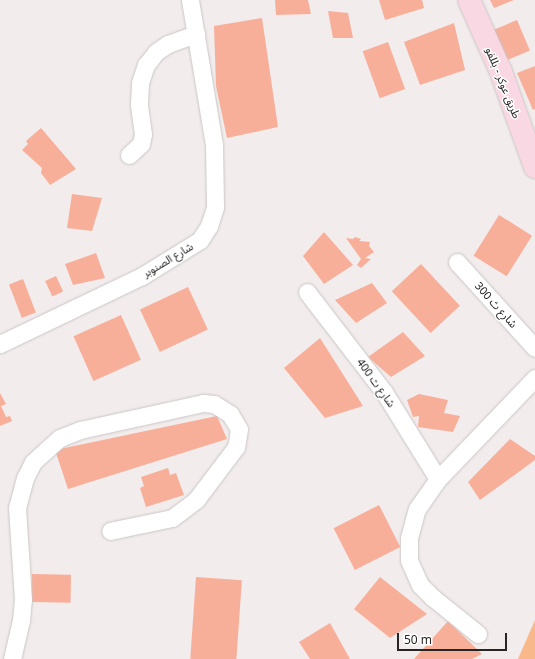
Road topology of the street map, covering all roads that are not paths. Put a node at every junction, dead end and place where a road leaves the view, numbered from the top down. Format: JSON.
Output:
{"nodes":[{"id":1,"x":190,"y":0,"type":"edge"},
{"id":2,"x":469,"y":0,"type":"edge"},
{"id":3,"x":196,"y":34,"type":"junction"},
{"id":4,"x":129,"y":155,"type":"dead end"},
{"id":5,"x":535,"y":167,"type":"edge"},
{"id":6,"x":457,"y":262,"type":"dead end"},
{"id":7,"x":307,"y":292,"type":"dead end"},
{"id":8,"x":0,"y":344,"type":"edge"},
{"id":9,"x":535,"y":348,"type":"edge"},
{"id":10,"x":535,"y":378,"type":"edge"},
{"id":11,"x":438,"y":479,"type":"junction"},
{"id":12,"x":110,"y":531,"type":"dead end"},
{"id":13,"x":478,"y":634,"type":"dead end"},
{"id":14,"x":12,"y":659,"type":"edge"}],
"edges":[{"from":1,"to":3,"type":"street","name":"شارع الصنوبر"},
{"from":2,"to":5,"type":"street","name":"طريق عوكر - بللفو"},
{"from":3,"to":4,"type":"street"},
{"from":3,"to":8,"type":"street","name":"شارع الصنوبر"},
{"from":6,"to":9,"type":"street","name":"شارع ث 300"},
{"from":7,"to":11,"type":"street","name":"شارع ث 400"},
{"from":10,"to":11,"type":"street"},
{"from":11,"to":13,"type":"street"},
{"from":12,"to":14,"type":"street"}]}
